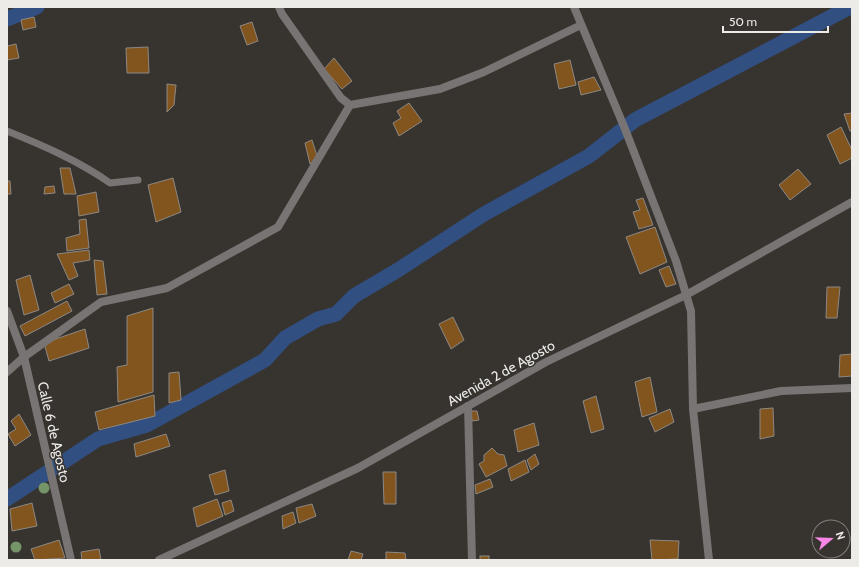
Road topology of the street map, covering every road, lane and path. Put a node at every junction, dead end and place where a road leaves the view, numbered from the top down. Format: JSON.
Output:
{"nodes":[{"id":1,"x":280,"y":7,"type":"edge"},
{"id":2,"x":574,"y":7,"type":"edge"},
{"id":3,"x":581,"y":25,"type":"junction"},
{"id":4,"x":350,"y":105,"type":"junction"},
{"id":5,"x":7,"y":131,"type":"edge"},
{"id":6,"x":138,"y":180,"type":"dead end"},
{"id":7,"x":852,"y":202,"type":"edge"},
{"id":8,"x":686,"y":295,"type":"junction"},
{"id":9,"x":7,"y":311,"type":"edge"},
{"id":10,"x":24,"y":357,"type":"junction"},
{"id":11,"x":7,"y":372,"type":"edge"},
{"id":12,"x":852,"y":388,"type":"edge"},
{"id":13,"x":468,"y":406,"type":"junction"},
{"id":14,"x":693,"y":409,"type":"junction"},
{"id":15,"x":71,"y":560,"type":"edge"},
{"id":16,"x":159,"y":560,"type":"edge"},
{"id":17,"x":472,"y":560,"type":"edge"},
{"id":18,"x":709,"y":560,"type":"edge"}],
"edges":[{"from":1,"to":4,"type":"street"},
{"from":2,"to":3,"type":"street"},
{"from":3,"to":4,"type":"street"},
{"from":3,"to":8,"type":"street"},
{"from":4,"to":10,"type":"street"},
{"from":5,"to":6,"type":"lane"},
{"from":7,"to":8,"type":"street","name":"Avenida 2 de Agosto"},
{"from":8,"to":13,"type":"street","name":"Avenida 2 de Agosto"},
{"from":8,"to":14,"type":"street"},
{"from":9,"to":10,"type":"street","name":"Calle 6 de Agosto"},
{"from":10,"to":11,"type":"street"},
{"from":10,"to":15,"type":"street","name":"Calle 6 de Agosto"},
{"from":12,"to":14,"type":"street"},
{"from":13,"to":16,"type":"street","name":"Avenida 2 de Agosto"},
{"from":13,"to":17,"type":"street"},
{"from":14,"to":18,"type":"street"}]}
